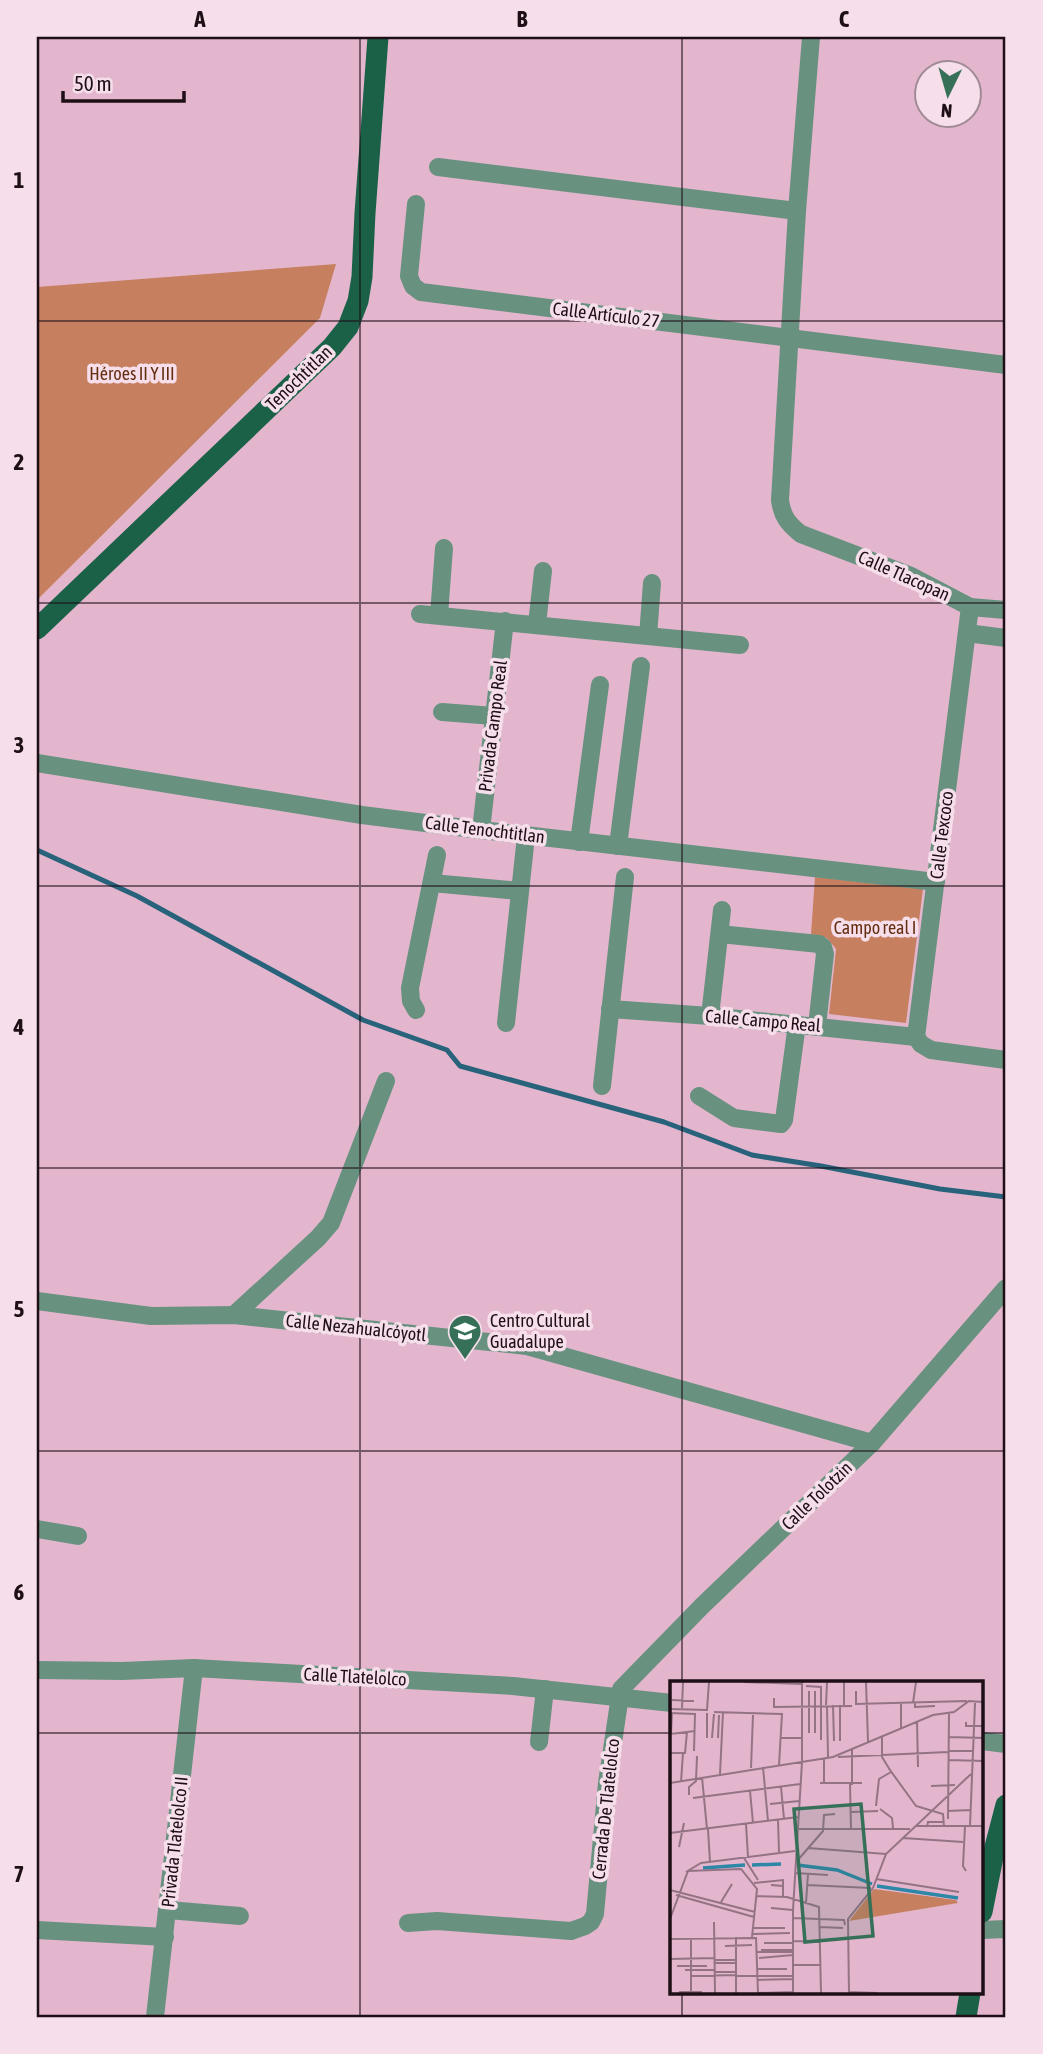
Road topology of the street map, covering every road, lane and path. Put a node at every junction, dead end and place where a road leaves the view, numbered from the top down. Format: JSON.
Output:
{"nodes":[{"id":1,"x":378,"y":37,"type":"edge"},
{"id":2,"x":811,"y":37,"type":"edge"},
{"id":3,"x":439,"y":167,"type":"dead end"},
{"id":4,"x":416,"y":204,"type":"dead end"},
{"id":5,"x":797,"y":211,"type":"junction"},
{"id":6,"x":791,"y":338,"type":"junction"},
{"id":7,"x":1006,"y":365,"type":"edge"},
{"id":8,"x":444,"y":548,"type":"dead end"},
{"id":9,"x":543,"y":571,"type":"dead end"},
{"id":10,"x":652,"y":583,"type":"dead end"},
{"id":11,"x":970,"y":607,"type":"junction"},
{"id":12,"x":1006,"y":610,"type":"edge"},
{"id":13,"x":421,"y":614,"type":"dead end"},
{"id":14,"x":439,"y":615,"type":"junction"},
{"id":15,"x":505,"y":621,"type":"junction"},
{"id":16,"x":537,"y":625,"type":"junction"},
{"id":17,"x":37,"y":629,"type":"edge"},
{"id":18,"x":967,"y":633,"type":"junction"},
{"id":19,"x":648,"y":636,"type":"junction"},
{"id":20,"x":1006,"y":638,"type":"edge"},
{"id":21,"x":740,"y":645,"type":"dead end"},
{"id":22,"x":641,"y":666,"type":"dead end"},
{"id":23,"x":600,"y":685,"type":"dead end"},
{"id":24,"x":442,"y":712,"type":"dead end"},
{"id":25,"x":494,"y":716,"type":"junction"},
{"id":26,"x":37,"y":763,"type":"edge"},
{"id":27,"x":481,"y":831,"type":"junction"},
{"id":28,"x":526,"y":836,"type":"junction"},
{"id":29,"x":579,"y":842,"type":"junction"},
{"id":30,"x":618,"y":846,"type":"junction"},
{"id":31,"x":437,"y":855,"type":"dead end"},
{"id":32,"x":625,"y":877,"type":"dead end"},
{"id":33,"x":936,"y":881,"type":"junction"},
{"id":34,"x":432,"y":883,"type":"junction"},
{"id":35,"x":520,"y":891,"type":"junction"},
{"id":36,"x":722,"y":910,"type":"dead end"},
{"id":37,"x":720,"y":934,"type":"junction"},
{"id":38,"x":610,"y":1009,"type":"junction"},
{"id":39,"x":416,"y":1010,"type":"dead end"},
{"id":40,"x":710,"y":1016,"type":"junction"},
{"id":41,"x":506,"y":1023,"type":"dead end"},
{"id":42,"x":797,"y":1024,"type":"junction"},
{"id":43,"x":817,"y":1026,"type":"junction"},
{"id":44,"x":916,"y":1037,"type":"junction"},
{"id":45,"x":1006,"y":1060,"type":"edge"},
{"id":46,"x":386,"y":1081,"type":"dead end"},
{"id":47,"x":602,"y":1086,"type":"dead end"},
{"id":48,"x":699,"y":1096,"type":"dead end"},
{"id":49,"x":1006,"y":1288,"type":"edge"},
{"id":50,"x":37,"y":1300,"type":"edge"},
{"id":51,"x":234,"y":1315,"type":"junction"},
{"id":52,"x":872,"y":1443,"type":"junction"},
{"id":53,"x":37,"y":1529,"type":"edge"},
{"id":54,"x":78,"y":1536,"type":"dead end"},
{"id":55,"x":194,"y":1668,"type":"junction"},
{"id":56,"x":37,"y":1670,"type":"edge"},
{"id":57,"x":545,"y":1689,"type":"junction"},
{"id":58,"x":619,"y":1696,"type":"junction"},
{"id":59,"x":670,"y":1703,"type":"edge"},
{"id":60,"x":984,"y":1741,"type":"edge"},
{"id":61,"x":539,"y":1742,"type":"dead end"},
{"id":62,"x":1006,"y":1744,"type":"edge"},
{"id":63,"x":1006,"y":1805,"type":"edge"},
{"id":64,"x":984,"y":1902,"type":"edge"},
{"id":65,"x":168,"y":1910,"type":"junction"},
{"id":66,"x":240,"y":1916,"type":"dead end"},
{"id":67,"x":408,"y":1923,"type":"dead end"},
{"id":68,"x":1006,"y":1929,"type":"edge"},
{"id":69,"x":37,"y":1930,"type":"edge"},
{"id":70,"x":984,"y":1930,"type":"edge"},
{"id":71,"x":165,"y":1937,"type":"junction"},
{"id":72,"x":970,"y":1994,"type":"edge"},
{"id":73,"x":155,"y":2017,"type":"edge"},
{"id":74,"x":966,"y":2017,"type":"edge"}],
"edges":[{"from":1,"to":17,"type":"main road","name":"Tenochtitlan"},
{"from":2,"to":5,"type":"street"},
{"from":3,"to":5,"type":"street"},
{"from":4,"to":6,"type":"street","name":"Calle Artículo 27"},
{"from":5,"to":6,"type":"street"},
{"from":6,"to":7,"type":"street","name":"Calle Artículo 27"},
{"from":6,"to":11,"type":"street","name":"Calle Tlacopan"},
{"from":8,"to":14,"type":"street"},
{"from":9,"to":16,"type":"street"},
{"from":10,"to":19,"type":"street"},
{"from":11,"to":12,"type":"street"},
{"from":11,"to":18,"type":"street","name":"Calle Tlacopan"},
{"from":13,"to":14,"type":"street"},
{"from":14,"to":15,"type":"street"},
{"from":15,"to":16,"type":"street"},
{"from":15,"to":25,"type":"street","name":"Privada Campo Real"},
{"from":16,"to":19,"type":"street"},
{"from":18,"to":20,"type":"street"},
{"from":18,"to":33,"type":"street","name":"Calle Texcoco"},
{"from":19,"to":21,"type":"street"},
{"from":22,"to":30,"type":"street"},
{"from":23,"to":29,"type":"street"},
{"from":24,"to":25,"type":"street"},
{"from":25,"to":27,"type":"street","name":"Privada Campo Real"},
{"from":26,"to":27,"type":"street","name":"Calle Tenochtitlan"},
{"from":27,"to":28,"type":"street","name":"Calle Tenochtitlan"},
{"from":28,"to":29,"type":"street","name":"Calle Tenochtitlan"},
{"from":28,"to":35,"type":"street"},
{"from":29,"to":30,"type":"street","name":"Calle Tenochtitlan"},
{"from":30,"to":33,"type":"street","name":"Calle Tenochtitlan"},
{"from":31,"to":34,"type":"street"},
{"from":32,"to":38,"type":"street"},
{"from":33,"to":44,"type":"street","name":"Calle Texcoco"},
{"from":34,"to":35,"type":"street"},
{"from":34,"to":39,"type":"street"},
{"from":35,"to":41,"type":"street"},
{"from":36,"to":37,"type":"street"},
{"from":37,"to":40,"type":"street"},
{"from":37,"to":43,"type":"street"},
{"from":38,"to":40,"type":"street","name":"Calle Campo Real"},
{"from":38,"to":47,"type":"street"},
{"from":40,"to":42,"type":"street","name":"Calle Campo Real"},
{"from":42,"to":43,"type":"street","name":"Calle Campo Real"},
{"from":42,"to":48,"type":"street"},
{"from":43,"to":44,"type":"street","name":"Calle Campo Real"},
{"from":44,"to":45,"type":"street"},
{"from":46,"to":51,"type":"street"},
{"from":49,"to":52,"type":"street","name":"Calle Tolotzin"},
{"from":50,"to":51,"type":"street","name":"Calle Nezahualcóyotl"},
{"from":51,"to":52,"type":"street","name":"Calle Nezahualcóyotl"},
{"from":52,"to":58,"type":"street","name":"Calle Tolotzin"},
{"from":53,"to":54,"type":"street"},
{"from":55,"to":56,"type":"street","name":"Calle Tlatelolco"},
{"from":55,"to":57,"type":"street","name":"Calle Tlatelolco"},
{"from":55,"to":65,"type":"street","name":"Privada Tlatelolco II"},
{"from":57,"to":58,"type":"street","name":"Calle Tlatelolco"},
{"from":57,"to":61,"type":"street"},
{"from":58,"to":59,"type":"street","name":"Calle Tlatelolco"},
{"from":58,"to":67,"type":"street","name":"Cerrada De Tlatelolco"},
{"from":60,"to":62,"type":"street"},
{"from":63,"to":64,"type":"main road"},
{"from":65,"to":66,"type":"street"},
{"from":65,"to":71,"type":"street","name":"Privada Tlatelolco II"},
{"from":68,"to":70,"type":"street"},
{"from":69,"to":71,"type":"street"},
{"from":71,"to":73,"type":"street","name":"Privada Tlatelolco II"},
{"from":72,"to":74,"type":"main road"}]}
